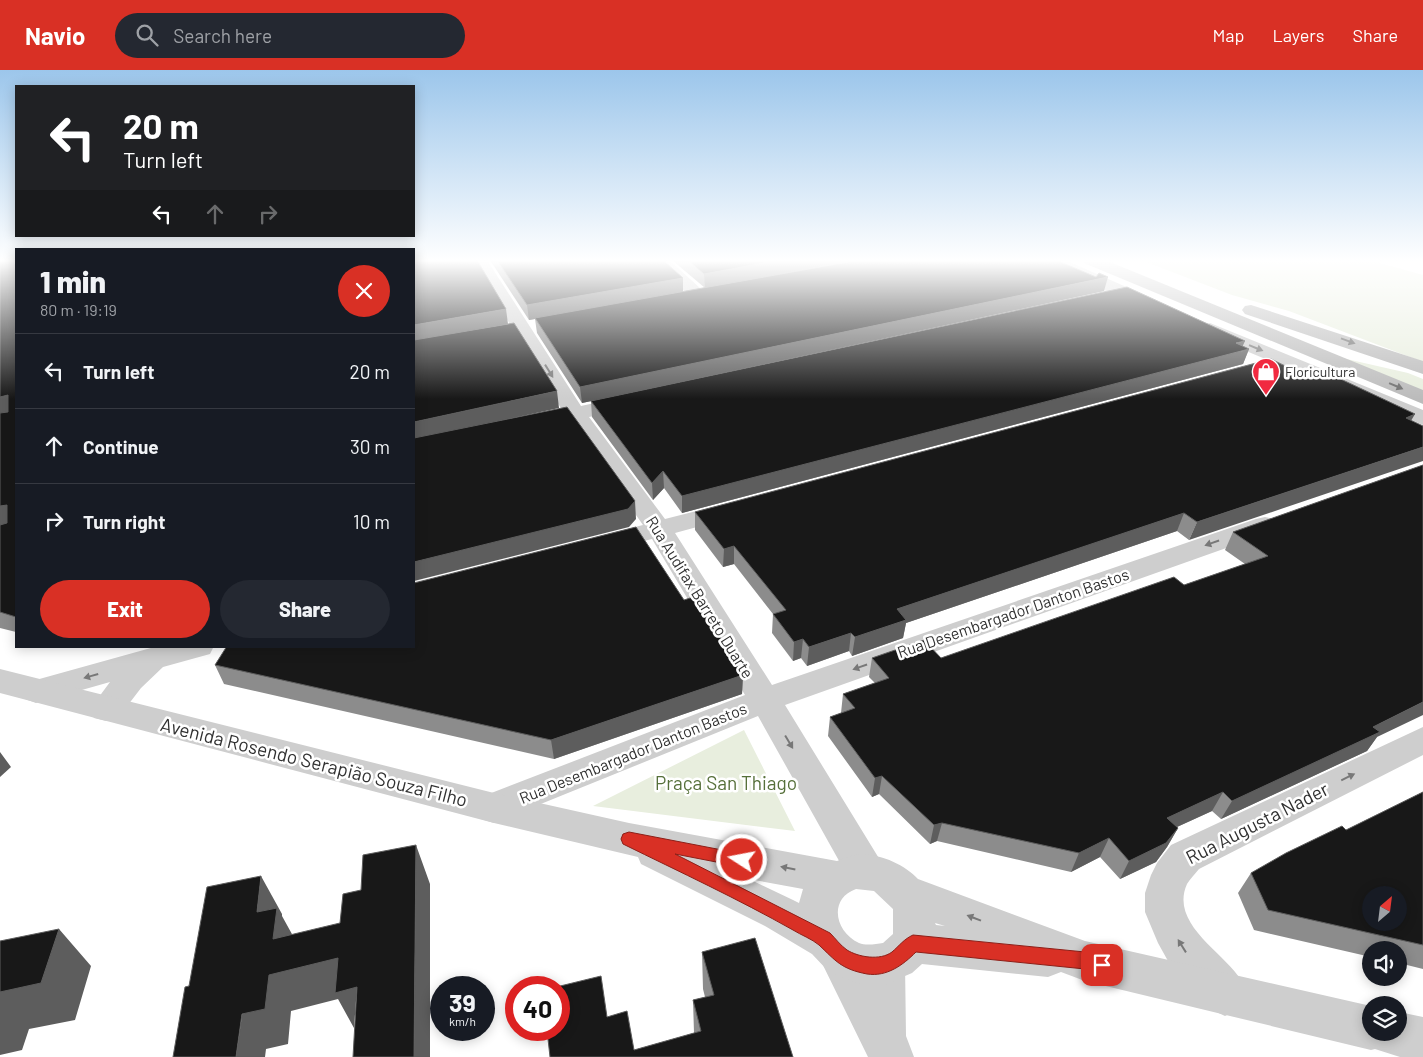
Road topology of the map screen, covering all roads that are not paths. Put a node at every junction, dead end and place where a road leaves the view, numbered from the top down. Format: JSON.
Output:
{"nodes":[{"id":1,"x":509,"y":306,"type":"edge"},
{"id":2,"x":1171,"y":306,"type":"edge"},
{"id":3,"x":1201,"y":306,"type":"edge"},
{"id":4,"x":1240,"y":306,"type":"edge"},
{"id":5,"x":1286,"y":361,"type":"junction"},
{"id":6,"x":1423,"y":368,"type":"edge"},
{"id":7,"x":1248,"y":371,"type":"edge"},
{"id":8,"x":1423,"y":398,"type":"edge"},
{"id":9,"x":643,"y":399,"type":"edge"},
{"id":10,"x":576,"y":414,"type":"junction"},
{"id":11,"x":1423,"y":418,"type":"edge"},
{"id":12,"x":519,"y":426,"type":"edge"},
{"id":13,"x":756,"y":504,"type":"edge"},
{"id":14,"x":1291,"y":516,"type":"edge"},
{"id":15,"x":659,"y":529,"type":"junction"},
{"id":16,"x":584,"y":549,"type":"edge"},
{"id":17,"x":192,"y":648,"type":"edge"},
{"id":18,"x":154,"y":658,"type":"junction"},
{"id":19,"x":0,"y":681,"type":"edge"},
{"id":20,"x":36,"y":691,"type":"junction"},
{"id":21,"x":765,"y":700,"type":"junction"},
{"id":22,"x":106,"y":709,"type":"junction"},
{"id":23,"x":1423,"y":740,"type":"edge"},
{"id":24,"x":494,"y":808,"type":"junction"},
{"id":25,"x":629,"y":839,"type":"junction"},
{"id":26,"x":851,"y":875,"type":"junction"},
{"id":27,"x":904,"y":892,"type":"junction"},
{"id":28,"x":832,"y":947,"type":"junction"},
{"id":29,"x":898,"y":954,"type":"junction"},
{"id":30,"x":1085,"y":961,"type":"junction"},
{"id":31,"x":1226,"y":995,"type":"junction"},
{"id":32,"x":1362,"y":1026,"type":"edge"},
{"id":33,"x":1407,"y":1036,"type":"edge"},
{"id":34,"x":1423,"y":1040,"type":"edge"},
{"id":35,"x":888,"y":1048,"type":"edge"}],
"edges":[{"from":1,"to":10,"type":"street","name":"Rua Audifax Barreto Duarte","one_way":true},
{"from":2,"to":5,"type":"street","one_way":true},
{"from":3,"to":8,"type":"main road","one_way":true},
{"from":4,"to":6,"type":"main road","one_way":true},
{"from":5,"to":7,"type":"street"},
{"from":5,"to":11,"type":"street"},
{"from":9,"to":10,"type":"street"},
{"from":10,"to":12,"type":"street"},
{"from":10,"to":15,"type":"street","name":"Rua Audifax Barreto Duarte"},
{"from":13,"to":15,"type":"street"},
{"from":14,"to":21,"type":"street","name":"Rua Desembargador Danton Bastos","one_way":true},
{"from":15,"to":16,"type":"street"},
{"from":15,"to":21,"type":"street","name":"Rua Audifax Barreto Duarte"},
{"from":17,"to":18,"type":"street"},
{"from":18,"to":20,"type":"street","one_way":true},
{"from":18,"to":22,"type":"street"},
{"from":19,"to":20,"type":"street","name":"Avenida Rosendo Serapião Souza Filho"},
{"from":20,"to":22,"type":"street","name":"Avenida Rosendo Serapião Souza Filho"},
{"from":21,"to":24,"type":"street","name":"Rua Desembargador Danton Bastos"},
{"from":21,"to":26,"type":"street","name":"Rua Audifax Barreto Duarte","one_way":true},
{"from":22,"to":24,"type":"street","name":"Avenida Rosendo Serapião Souza Filho"},
{"from":31,"to":23,"type":"street","name":"Rua Augusta Nader","one_way":true},
{"from":24,"to":25,"type":"street","name":"Avenida Rosendo Serapião Souza Filho"},
{"from":26,"to":25,"type":"street","name":"Avenida Rosendo Serapião Souza Filho","one_way":true},
{"from":25,"to":28,"type":"street","name":"Avenida Rosendo Serapião Souza Filho"},
{"from":26,"to":27,"type":"street"},
{"from":26,"to":28,"type":"street"},
{"from":27,"to":29,"type":"street"},
{"from":30,"to":27,"type":"street","one_way":true},
{"from":28,"to":29,"type":"street"},
{"from":28,"to":35,"type":"street"},
{"from":29,"to":30,"type":"street"},
{"from":29,"to":35,"type":"street"},
{"from":30,"to":31,"type":"street"},
{"from":31,"to":32,"type":"street"},
{"from":33,"to":34,"type":"street"}]}
